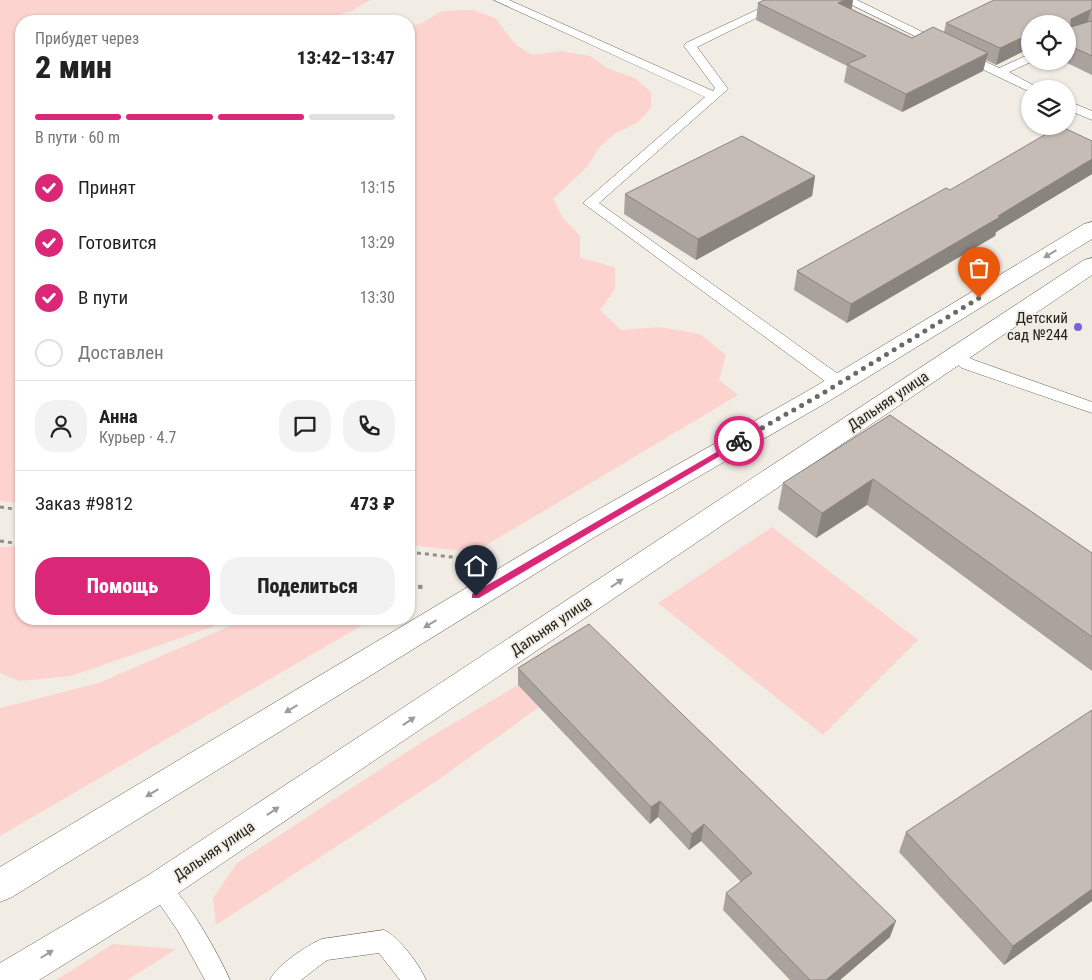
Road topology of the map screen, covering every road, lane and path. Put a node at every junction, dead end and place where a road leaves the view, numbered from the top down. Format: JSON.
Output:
{"nodes":[{"id":1,"x":500,"y":0,"type":"edge"},
{"id":2,"x":787,"y":0,"type":"edge"},
{"id":3,"x":848,"y":0,"type":"edge"},
{"id":4,"x":1021,"y":62,"type":"edge"},
{"id":5,"x":999,"y":72,"type":"junction"},
{"id":6,"x":1021,"y":83,"type":"edge"},
{"id":7,"x":714,"y":96,"type":"junction"},
{"id":8,"x":1076,"y":109,"type":"edge"},
{"id":9,"x":1092,"y":116,"type":"edge"},
{"id":10,"x":1092,"y":229,"type":"edge"},
{"id":11,"x":1092,"y":265,"type":"edge"},
{"id":12,"x":955,"y":356,"type":"junction"},
{"id":13,"x":838,"y":383,"type":"junction"},
{"id":14,"x":1092,"y":408,"type":"edge"},
{"id":15,"x":0,"y":508,"type":"edge"},
{"id":16,"x":15,"y":509,"type":"edge"},
{"id":17,"x":0,"y":542,"type":"edge"},
{"id":18,"x":15,"y":543,"type":"edge"},
{"id":19,"x":415,"y":553,"type":"edge"},
{"id":20,"x":476,"y":560,"type":"dead end"},
{"id":21,"x":0,"y":886,"type":"edge"},
{"id":22,"x":159,"y":887,"type":"junction"},
{"id":23,"x":6,"y":980,"type":"edge"},
{"id":24,"x":218,"y":980,"type":"edge"},
{"id":25,"x":282,"y":980,"type":"edge"},
{"id":26,"x":414,"y":980,"type":"edge"}],
"edges":[{"from":1,"to":7,"type":"lane"},
{"from":2,"to":7,"type":"lane"},
{"from":3,"to":5,"type":"lane"},
{"from":4,"to":5,"type":"lane"},
{"from":5,"to":6,"type":"lane"},
{"from":7,"to":13,"type":"lane"},
{"from":8,"to":9,"type":"lane"},
{"from":10,"to":13,"type":"main road","one_way":true},
{"from":11,"to":12,"type":"main road","name":"Дальняя улица"},
{"from":12,"to":14,"type":"lane"},
{"from":22,"to":12,"type":"main road","name":"Дальняя улица","one_way":true},
{"from":13,"to":21,"type":"main road","one_way":true},
{"from":15,"to":16,"type":"path"},
{"from":17,"to":18,"type":"path"},
{"from":19,"to":20,"type":"path"},
{"from":23,"to":22,"type":"main road","name":"Дальняя улица","one_way":true},
{"from":22,"to":24,"type":"lane"},
{"from":25,"to":26,"type":"lane"}]}
